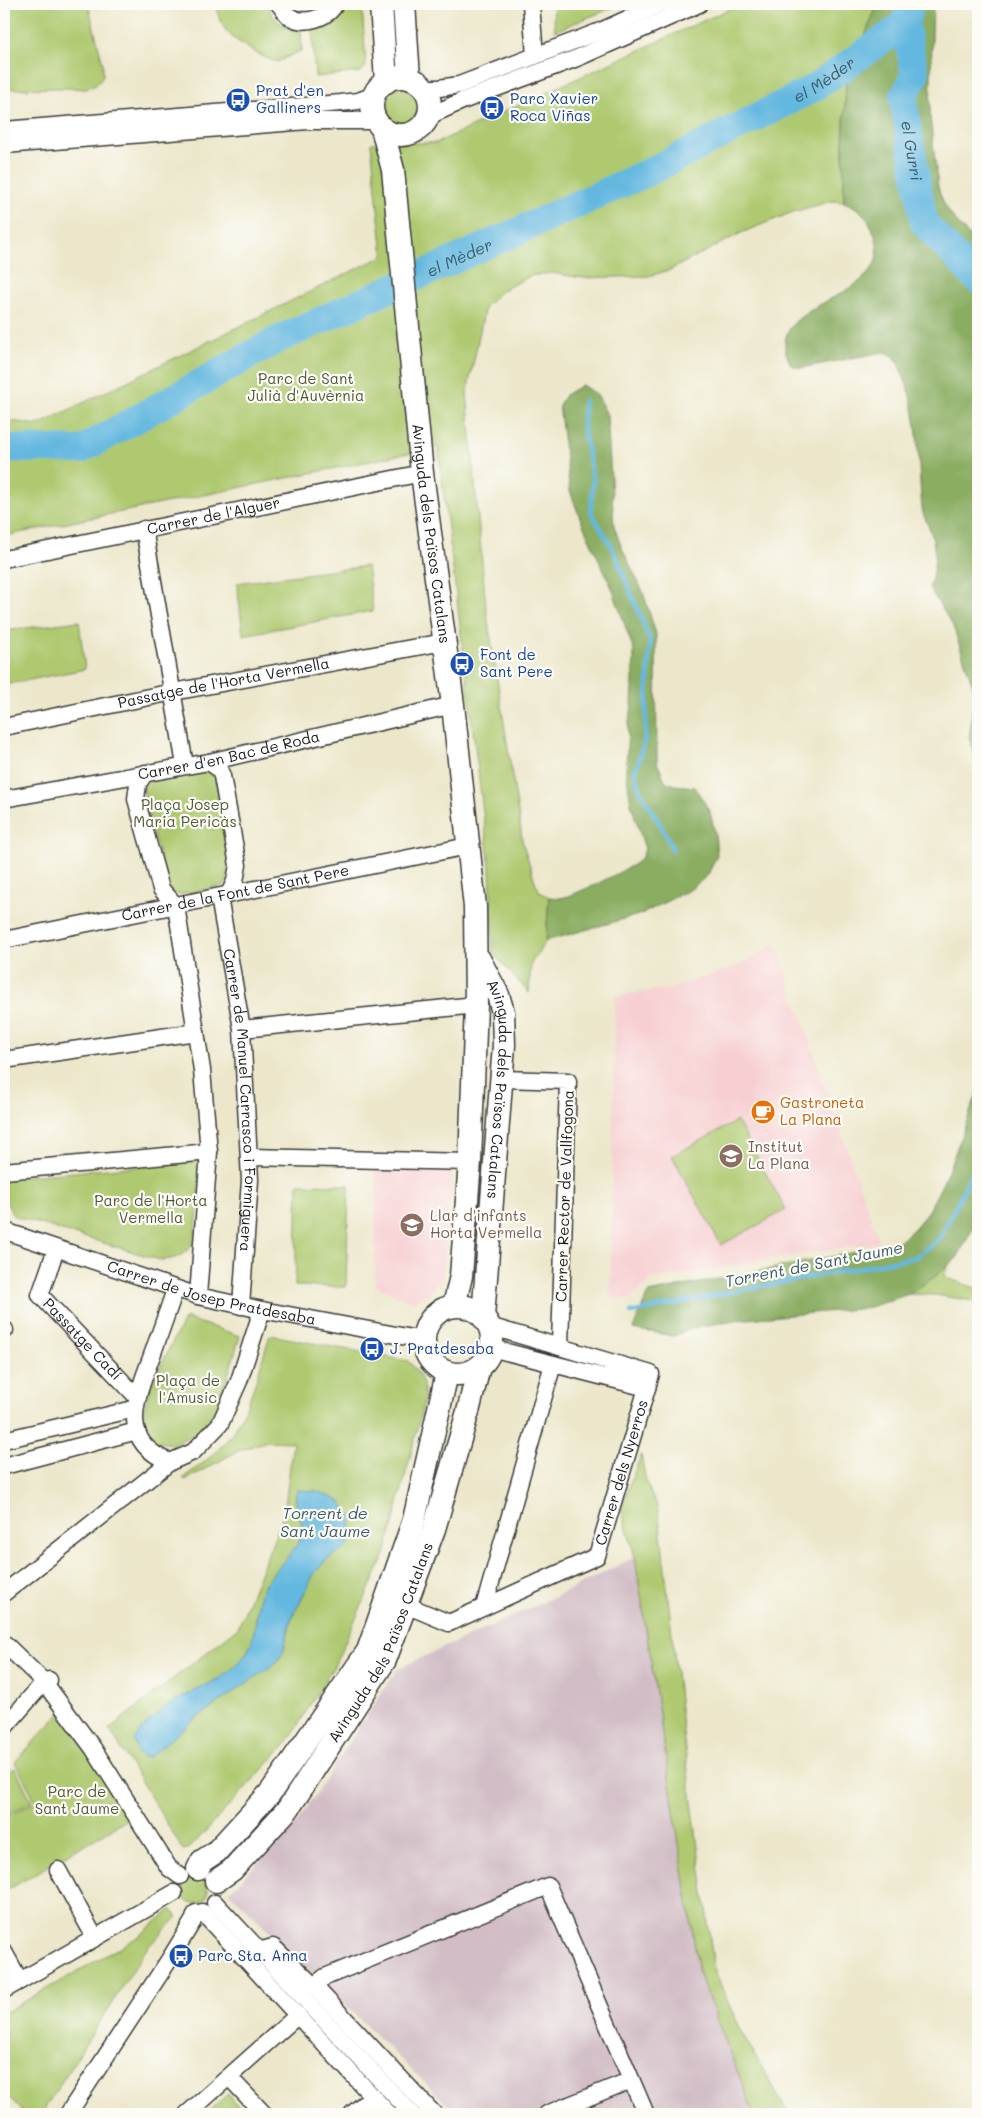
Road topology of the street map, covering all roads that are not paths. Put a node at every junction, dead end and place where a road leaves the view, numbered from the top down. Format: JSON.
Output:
{"nodes":[{"id":1,"x":278,"y":4,"type":"edge"},
{"id":2,"x":334,"y":4,"type":"edge"},
{"id":3,"x":381,"y":4,"type":"edge"},
{"id":4,"x":404,"y":4,"type":"edge"},
{"id":5,"x":531,"y":4,"type":"edge"},
{"id":6,"x":660,"y":4,"type":"edge"},
{"id":7,"x":699,"y":4,"type":"edge"},
{"id":8,"x":535,"y":56,"type":"junction"},
{"id":9,"x":416,"y":83,"type":"junction"},
{"id":10,"x":380,"y":88,"type":"junction"},
{"id":11,"x":428,"y":116,"type":"junction"},
{"id":12,"x":379,"y":125,"type":"junction"},
{"id":13,"x":4,"y":130,"type":"edge"},
{"id":14,"x":409,"y":134,"type":"junction"},
{"id":15,"x":4,"y":145,"type":"edge"},
{"id":16,"x":393,"y":170,"type":"junction"},
{"id":17,"x":422,"y":473,"type":"junction"},
{"id":18,"x":144,"y":529,"type":"junction"},
{"id":19,"x":4,"y":559,"type":"edge"},
{"id":20,"x":444,"y":642,"type":"junction"},
{"id":21,"x":172,"y":692,"type":"junction"},
{"id":22,"x":453,"y":705,"type":"junction"},
{"id":23,"x":4,"y":727,"type":"edge"},
{"id":24,"x":209,"y":762,"type":"junction"},
{"id":25,"x":185,"y":765,"type":"junction"},
{"id":26,"x":145,"y":773,"type":"junction"},
{"id":27,"x":4,"y":800,"type":"edge"},
{"id":28,"x":468,"y":846,"type":"junction"},
{"id":29,"x":224,"y":895,"type":"junction"},
{"id":30,"x":176,"y":906,"type":"junction"},
{"id":31,"x":4,"y":940,"type":"edge"},
{"id":32,"x":477,"y":955,"type":"junction"},
{"id":33,"x":476,"y":1005,"type":"junction"},
{"id":34,"x":242,"y":1029,"type":"junction"},
{"id":35,"x":196,"y":1032,"type":"junction"},
{"id":36,"x":4,"y":1060,"type":"edge"},
{"id":37,"x":502,"y":1079,"type":"junction"},
{"id":38,"x":209,"y":1152,"type":"junction"},
{"id":39,"x":249,"y":1157,"type":"junction"},
{"id":40,"x":470,"y":1162,"type":"junction"},
{"id":41,"x":4,"y":1171,"type":"edge"},
{"id":42,"x":4,"y":1231,"type":"edge"},
{"id":43,"x":56,"y":1249,"type":"junction"},
{"id":44,"x":175,"y":1290,"type":"junction"},
{"id":45,"x":198,"y":1296,"type":"junction"},
{"id":46,"x":241,"y":1306,"type":"junction"},
{"id":47,"x":454,"y":1306,"type":"junction"},
{"id":48,"x":262,"y":1310,"type":"junction"},
{"id":49,"x":486,"y":1321,"type":"junction"},
{"id":50,"x":423,"y":1340,"type":"junction"},
{"id":51,"x":560,"y":1347,"type":"junction"},
{"id":52,"x":491,"y":1348,"type":"junction"},
{"id":53,"x":553,"y":1364,"type":"junction"},
{"id":54,"x":479,"y":1367,"type":"junction"},
{"id":55,"x":447,"y":1373,"type":"junction"},
{"id":56,"x":646,"y":1388,"type":"junction"},
{"id":57,"x":136,"y":1403,"type":"junction"},
{"id":58,"x":137,"y":1431,"type":"junction"},
{"id":59,"x":4,"y":1440,"type":"edge"},
{"id":60,"x":170,"y":1462,"type":"junction"},
{"id":61,"x":4,"y":1466,"type":"edge"},
{"id":62,"x":4,"y":1593,"type":"edge"},
{"id":63,"x":406,"y":1605,"type":"junction"},
{"id":64,"x":484,"y":1607,"type":"junction"},
{"id":65,"x":4,"y":1643,"type":"edge"},
{"id":66,"x":47,"y":1681,"type":"junction"},
{"id":67,"x":4,"y":1728,"type":"edge"},
{"id":68,"x":58,"y":1870,"type":"dead end"},
{"id":69,"x":198,"y":1875,"type":"junction"},
{"id":70,"x":174,"y":1893,"type":"junction"},
{"id":71,"x":204,"y":1910,"type":"junction"},
{"id":72,"x":95,"y":1938,"type":"junction"},
{"id":73,"x":259,"y":1951,"type":"junction"},
{"id":74,"x":4,"y":1952,"type":"edge"},
{"id":75,"x":20,"y":1981,"type":"junction"},
{"id":76,"x":314,"y":1986,"type":"junction"},
{"id":77,"x":4,"y":1990,"type":"edge"},
{"id":78,"x":298,"y":2015,"type":"junction"},
{"id":79,"x":230,"y":2077,"type":"junction"},
{"id":80,"x":632,"y":2080,"type":"junction"},
{"id":81,"x":372,"y":2097,"type":"junction"},
{"id":82,"x":68,"y":2114,"type":"edge"},
{"id":83,"x":187,"y":2114,"type":"edge"},
{"id":84,"x":264,"y":2114,"type":"edge"},
{"id":85,"x":352,"y":2114,"type":"edge"},
{"id":86,"x":388,"y":2114,"type":"edge"},
{"id":87,"x":412,"y":2114,"type":"edge"},
{"id":88,"x":434,"y":2114,"type":"edge"},
{"id":89,"x":547,"y":2114,"type":"edge"},
{"id":90,"x":646,"y":2114,"type":"edge"}],
"edges":[{"from":1,"to":2,"type":"street"},
{"from":3,"to":10,"type":"street"},
{"from":4,"to":9,"type":"street"},
{"from":5,"to":8,"type":"street"},
{"from":6,"to":8,"type":"street"},
{"from":7,"to":11,"type":"street"},
{"from":8,"to":9,"type":"street"},
{"from":9,"to":10,"type":"street"},
{"from":9,"to":11,"type":"street"},
{"from":10,"to":12,"type":"street"},
{"from":10,"to":13,"type":"street"},
{"from":11,"to":14,"type":"street"},
{"from":12,"to":14,"type":"street"},
{"from":12,"to":15,"type":"street"},
{"from":12,"to":16,"type":"street","name":"Avinguda dels Països Catalans"},
{"from":14,"to":16,"type":"street","name":"Avinguda dels Països Catalans"},
{"from":16,"to":17,"type":"street","name":"Avinguda dels Països Catalans"},
{"from":17,"to":18,"type":"street","name":"Carrer de l'Alguer"},
{"from":17,"to":20,"type":"street","name":"Avinguda dels Països Catalans"},
{"from":18,"to":19,"type":"street","name":"Carrer de l'Alguer"},
{"from":18,"to":21,"type":"street"},
{"from":20,"to":21,"type":"street","name":"Passatge de l'Horta Vermella"},
{"from":20,"to":22,"type":"street","name":"Avinguda dels Països Catalans"},
{"from":21,"to":23,"type":"street","name":"Passatge de l'Horta Vermella"},
{"from":21,"to":25,"type":"street"},
{"from":22,"to":24,"type":"street","name":"Carrer d'en Bac de Roda"},
{"from":22,"to":28,"type":"street","name":"Avinguda dels Països Catalans"},
{"from":24,"to":25,"type":"street","name":"Carrer d'en Bac de Roda"},
{"from":24,"to":29,"type":"street"},
{"from":25,"to":26,"type":"street","name":"Carrer d'en Bac de Roda"},
{"from":26,"to":27,"type":"street","name":"Carrer d'en Bac de Roda"},
{"from":26,"to":30,"type":"street"},
{"from":28,"to":29,"type":"street","name":"Carrer de la Font de Sant Pere"},
{"from":28,"to":32,"type":"street","name":"Avinguda dels Països Catalans"},
{"from":29,"to":30,"type":"street","name":"Carrer de la Font de Sant Pere"},
{"from":29,"to":34,"type":"street","name":"Carrer de Manuel Carrasco i Formiguera"},
{"from":30,"to":31,"type":"street","name":"Carrer de la Font de Sant Pere"},
{"from":30,"to":35,"type":"street","name":"Carrer de Manuel Carrasco i Formiguera"},
{"from":32,"to":33,"type":"street","name":"Avinguda dels Països Catalans"},
{"from":32,"to":37,"type":"street","name":"Avinguda dels Països Catalans"},
{"from":33,"to":34,"type":"street"},
{"from":33,"to":40,"type":"street","name":"Avinguda dels Països Catalans"},
{"from":34,"to":39,"type":"street","name":"Carrer de Manuel Carrasco i Formiguera"},
{"from":35,"to":36,"type":"street"},
{"from":35,"to":38,"type":"street","name":"Carrer de Manuel Carrasco i Formiguera"},
{"from":37,"to":49,"type":"street","name":"Avinguda dels Països Catalans"},
{"from":37,"to":51,"type":"street","name":"Carrer Rector de Vallfogona"},
{"from":38,"to":41,"type":"street"},
{"from":38,"to":45,"type":"street","name":"Carrer de Manuel Carrasco i Formiguera"},
{"from":39,"to":40,"type":"street"},
{"from":39,"to":46,"type":"street","name":"Carrer de Manuel Carrasco i Formiguera"},
{"from":40,"to":47,"type":"street","name":"Avinguda dels Països Catalans"},
{"from":42,"to":43,"type":"street","name":"Carrer de Josep Pratdesaba"},
{"from":43,"to":44,"type":"street","name":"Carrer de Josep Pratdesaba"},
{"from":43,"to":57,"type":"street","name":"Passatge Cadí"},
{"from":44,"to":45,"type":"street","name":"Carrer de Josep Pratdesaba"},
{"from":44,"to":57,"type":"street"},
{"from":45,"to":46,"type":"street","name":"Carrer de Josep Pratdesaba"},
{"from":46,"to":48,"type":"street","name":"Carrer de Josep Pratdesaba"},
{"from":47,"to":49,"type":"street"},
{"from":47,"to":50,"type":"street"},
{"from":48,"to":50,"type":"street","name":"Carrer de Josep Pratdesaba"},
{"from":48,"to":60,"type":"street"},
{"from":49,"to":51,"type":"street"},
{"from":49,"to":52,"type":"street"},
{"from":50,"to":55,"type":"street"},
{"from":51,"to":56,"type":"street"},
{"from":52,"to":53,"type":"street"},
{"from":52,"to":54,"type":"street"},
{"from":53,"to":56,"type":"street"},
{"from":53,"to":64,"type":"street"},
{"from":54,"to":55,"type":"street"},
{"from":54,"to":63,"type":"street","name":"Avinguda dels Països Catalans"},
{"from":55,"to":69,"type":"street","name":"Avinguda dels Països Catalans"},
{"from":56,"to":64,"type":"street","name":"Carrer dels Nyerros"},
{"from":57,"to":58,"type":"street"},
{"from":57,"to":59,"type":"street"},
{"from":58,"to":60,"type":"street"},
{"from":58,"to":61,"type":"street"},
{"from":60,"to":62,"type":"street"},
{"from":63,"to":64,"type":"street"},
{"from":63,"to":69,"type":"street","name":"Avinguda dels Països Catalans"},
{"from":65,"to":66,"type":"street"},
{"from":66,"to":67,"type":"street"},
{"from":66,"to":69,"type":"street"},
{"from":68,"to":72,"type":"street"},
{"from":69,"to":70,"type":"street"},
{"from":69,"to":71,"type":"street"},
{"from":70,"to":71,"type":"street"},
{"from":70,"to":72,"type":"street"},
{"from":71,"to":73,"type":"street"},
{"from":71,"to":78,"type":"street"},
{"from":71,"to":82,"type":"street"},
{"from":72,"to":75,"type":"street"},
{"from":73,"to":76,"type":"street"},
{"from":73,"to":87,"type":"street"},
{"from":74,"to":75,"type":"street"},
{"from":75,"to":77,"type":"street"},
{"from":76,"to":80,"type":"street"},
{"from":76,"to":88,"type":"street"},
{"from":78,"to":79,"type":"street"},
{"from":78,"to":81,"type":"street"},
{"from":79,"to":83,"type":"street"},
{"from":79,"to":84,"type":"street"},
{"from":80,"to":89,"type":"street"},
{"from":80,"to":90,"type":"street"},
{"from":81,"to":85,"type":"street"},
{"from":81,"to":86,"type":"street"}]}
